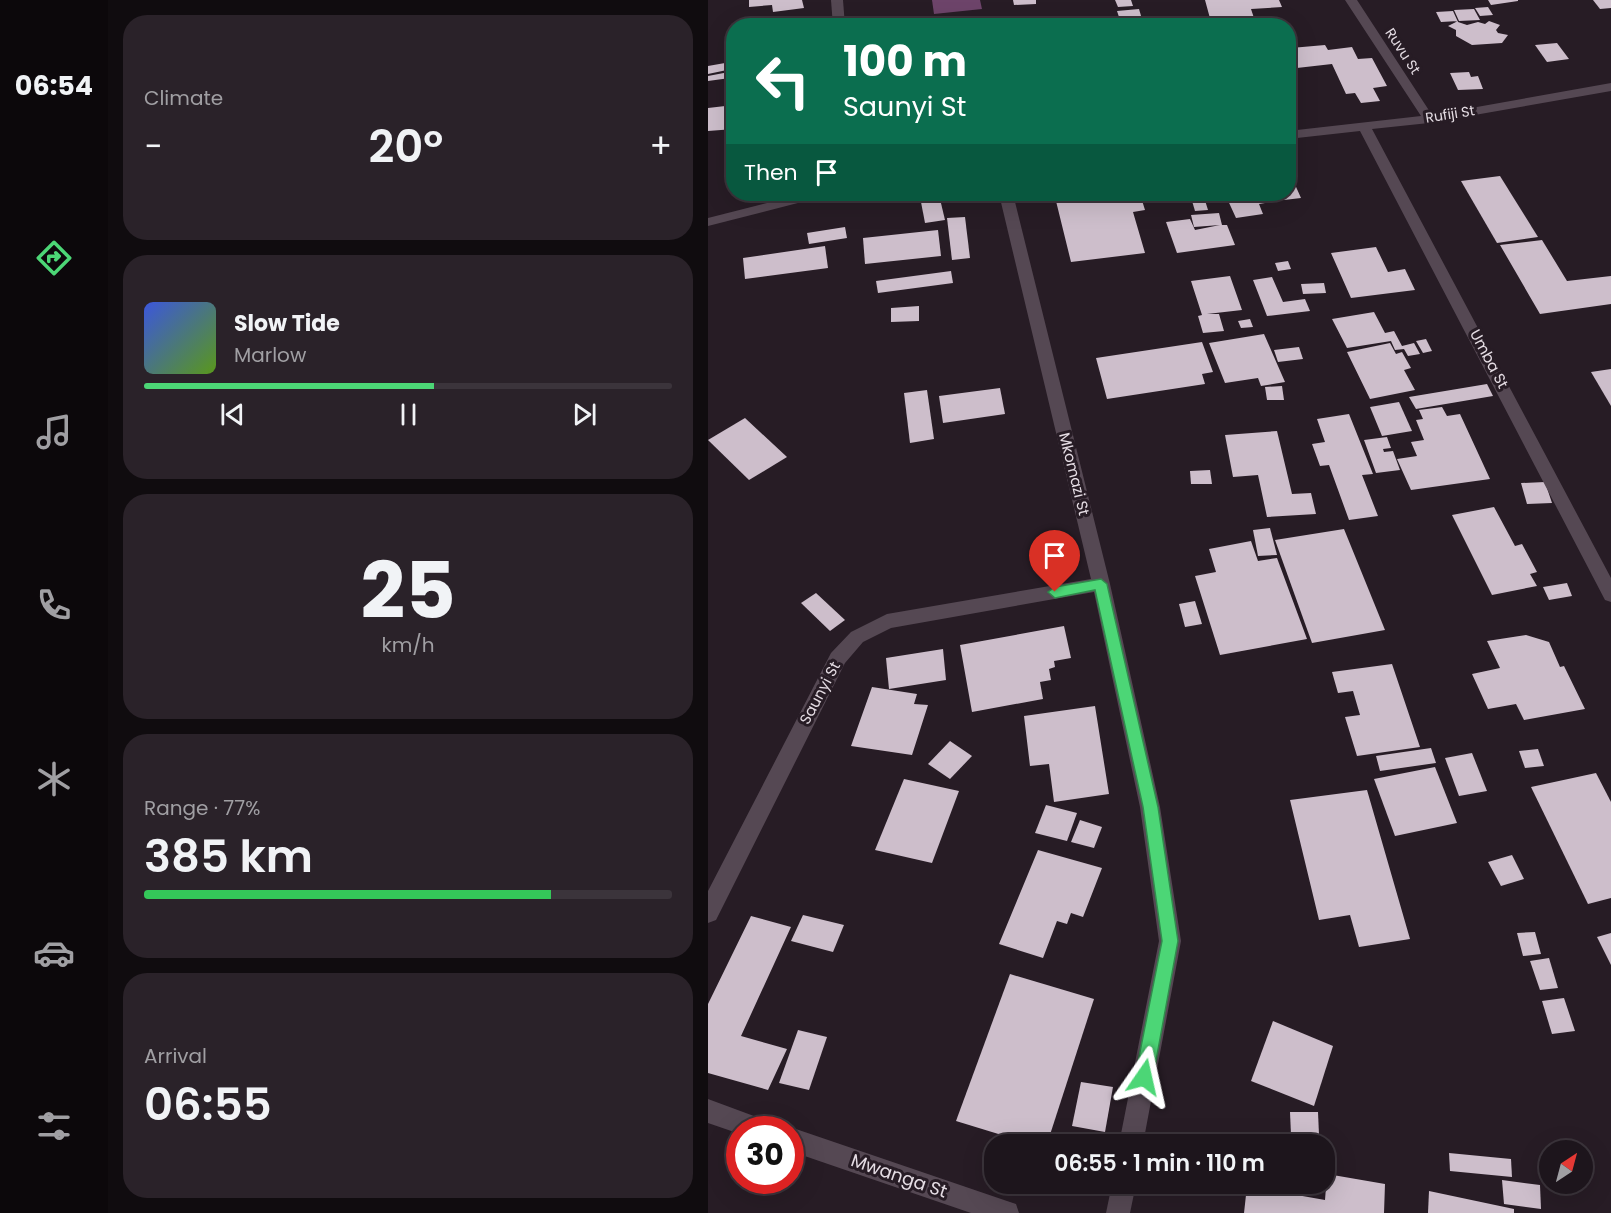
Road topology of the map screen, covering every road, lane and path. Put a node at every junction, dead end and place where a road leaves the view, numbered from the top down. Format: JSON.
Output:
{"nodes":[{"id":1,"x":837,"y":0,"type":"edge"},
{"id":2,"x":1351,"y":0,"type":"edge"},
{"id":3,"x":838,"y":18,"type":"edge"},
{"id":4,"x":1611,"y":87,"type":"edge"},
{"id":5,"x":1429,"y":118,"type":"junction"},
{"id":6,"x":1363,"y":125,"type":"junction"},
{"id":7,"x":1296,"y":134,"type":"edge"},
{"id":8,"x":789,"y":201,"type":"edge"},
{"id":9,"x":1008,"y":201,"type":"edge"},
{"id":10,"x":708,"y":222,"type":"edge"},
{"id":11,"x":1101,"y":584,"type":"junction"},
{"id":12,"x":1611,"y":595,"type":"edge"},
{"id":13,"x":708,"y":913,"type":"edge"},
{"id":14,"x":708,"y":1111,"type":"edge"},
{"id":15,"x":726,"y":1117,"type":"edge"},
{"id":16,"x":1133,"y":1134,"type":"edge"},
{"id":17,"x":804,"y":1144,"type":"edge"},
{"id":18,"x":1122,"y":1194,"type":"edge"},
{"id":19,"x":1008,"y":1213,"type":"edge"},
{"id":20,"x":1118,"y":1213,"type":"edge"}],
"edges":[{"from":1,"to":3,"type":"street"},
{"from":2,"to":5,"type":"street","name":"Ruvu St"},
{"from":4,"to":5,"type":"street","name":"Rufiji St"},
{"from":5,"to":6,"type":"street","name":"Rufiji St"},
{"from":6,"to":7,"type":"street","name":"Rufiji St"},
{"from":6,"to":12,"type":"street","name":"Umba St"},
{"from":8,"to":10,"type":"street"},
{"from":9,"to":11,"type":"street","name":"Mkomazi St"},
{"from":11,"to":13,"type":"street","name":"Saunyi St"},
{"from":11,"to":16,"type":"street","name":"Mkomazi St"},
{"from":14,"to":15,"type":"street"},
{"from":17,"to":19,"type":"street","name":"Mwanga St"},
{"from":18,"to":20,"type":"street"}]}
